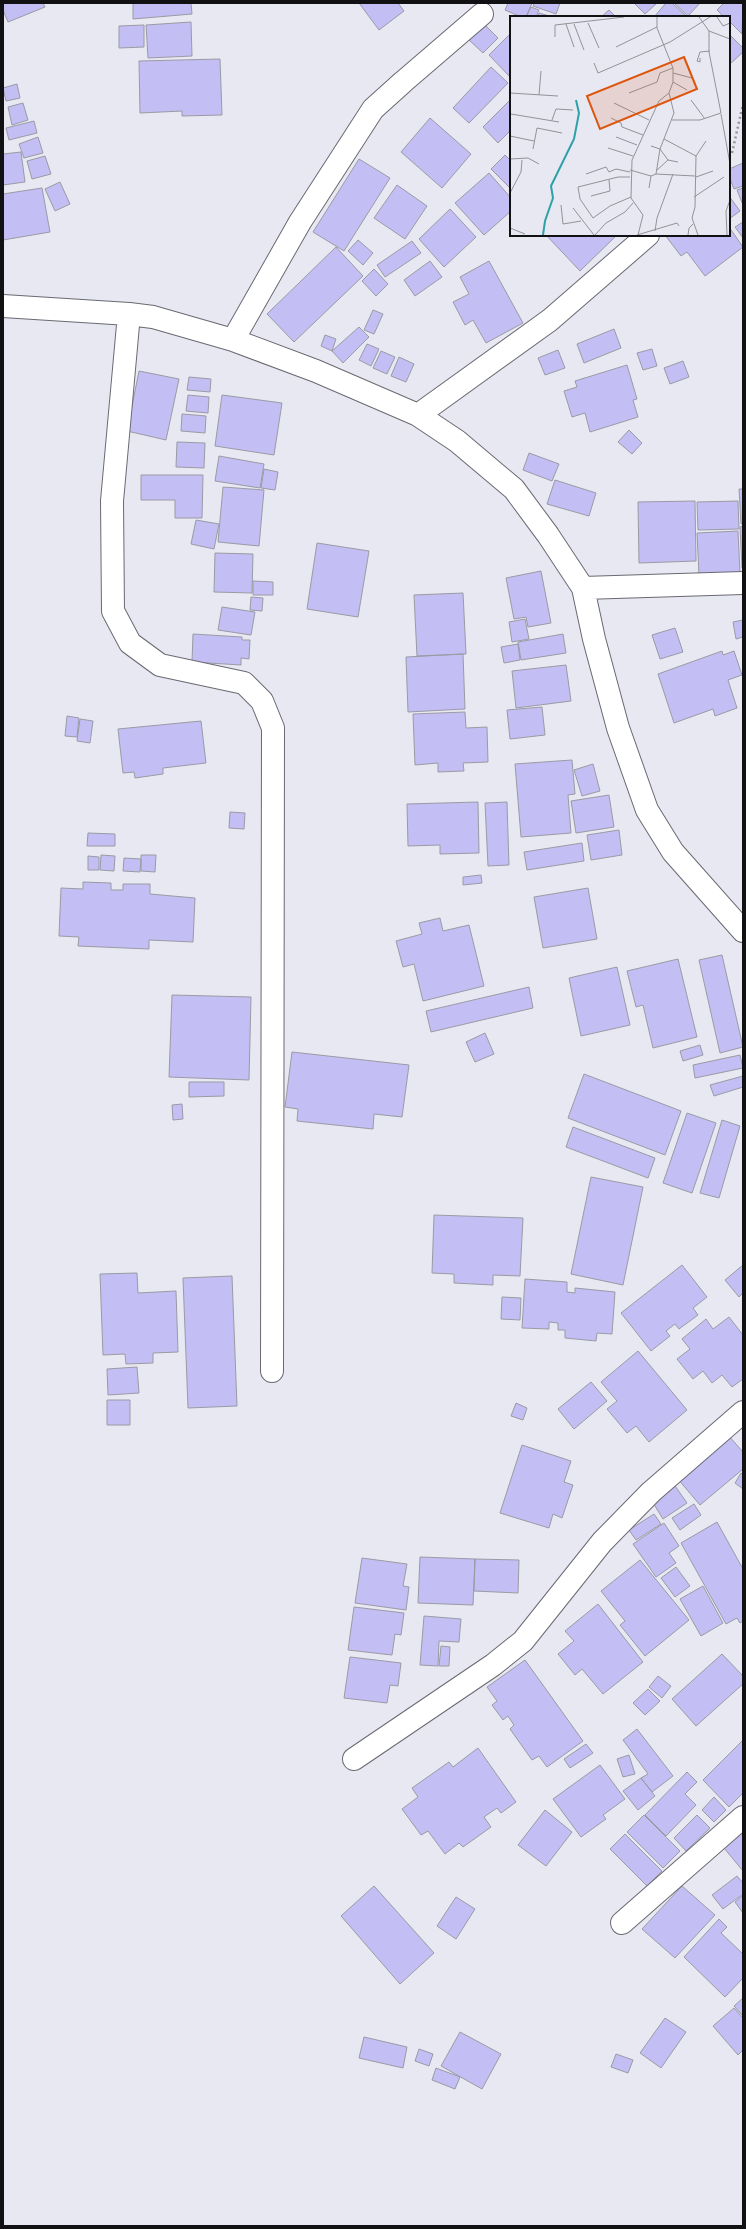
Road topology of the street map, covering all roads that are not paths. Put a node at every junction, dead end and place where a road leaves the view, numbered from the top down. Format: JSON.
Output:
{"nodes":[{"id":1,"x":482,"y":14,"type":"dead end"},
{"id":2,"x":647,"y":236,"type":"edge"},
{"id":3,"x":3,"y":306,"type":"edge"},
{"id":4,"x":129,"y":314,"type":"junction"},
{"id":5,"x":233,"y":340,"type":"junction"},
{"id":6,"x":418,"y":415,"type":"junction"},
{"id":7,"x":743,"y":583,"type":"edge"},
{"id":8,"x":583,"y":588,"type":"junction"},
{"id":9,"x":743,"y":931,"type":"edge"},
{"id":10,"x":272,"y":1371,"type":"dead end"},
{"id":11,"x":743,"y":1412,"type":"edge"},
{"id":12,"x":354,"y":1759,"type":"dead end"},
{"id":13,"x":743,"y":1817,"type":"edge"},
{"id":14,"x":622,"y":1923,"type":"dead end"}],
"edges":[{"from":1,"to":5,"type":"street"},
{"from":2,"to":6,"type":"street"},
{"from":3,"to":4,"type":"street"},
{"from":4,"to":5,"type":"street"},
{"from":4,"to":10,"type":"street"},
{"from":5,"to":6,"type":"street"},
{"from":6,"to":8,"type":"street"},
{"from":7,"to":8,"type":"street"},
{"from":8,"to":9,"type":"street"},
{"from":11,"to":12,"type":"street"},
{"from":13,"to":14,"type":"street"}]}
